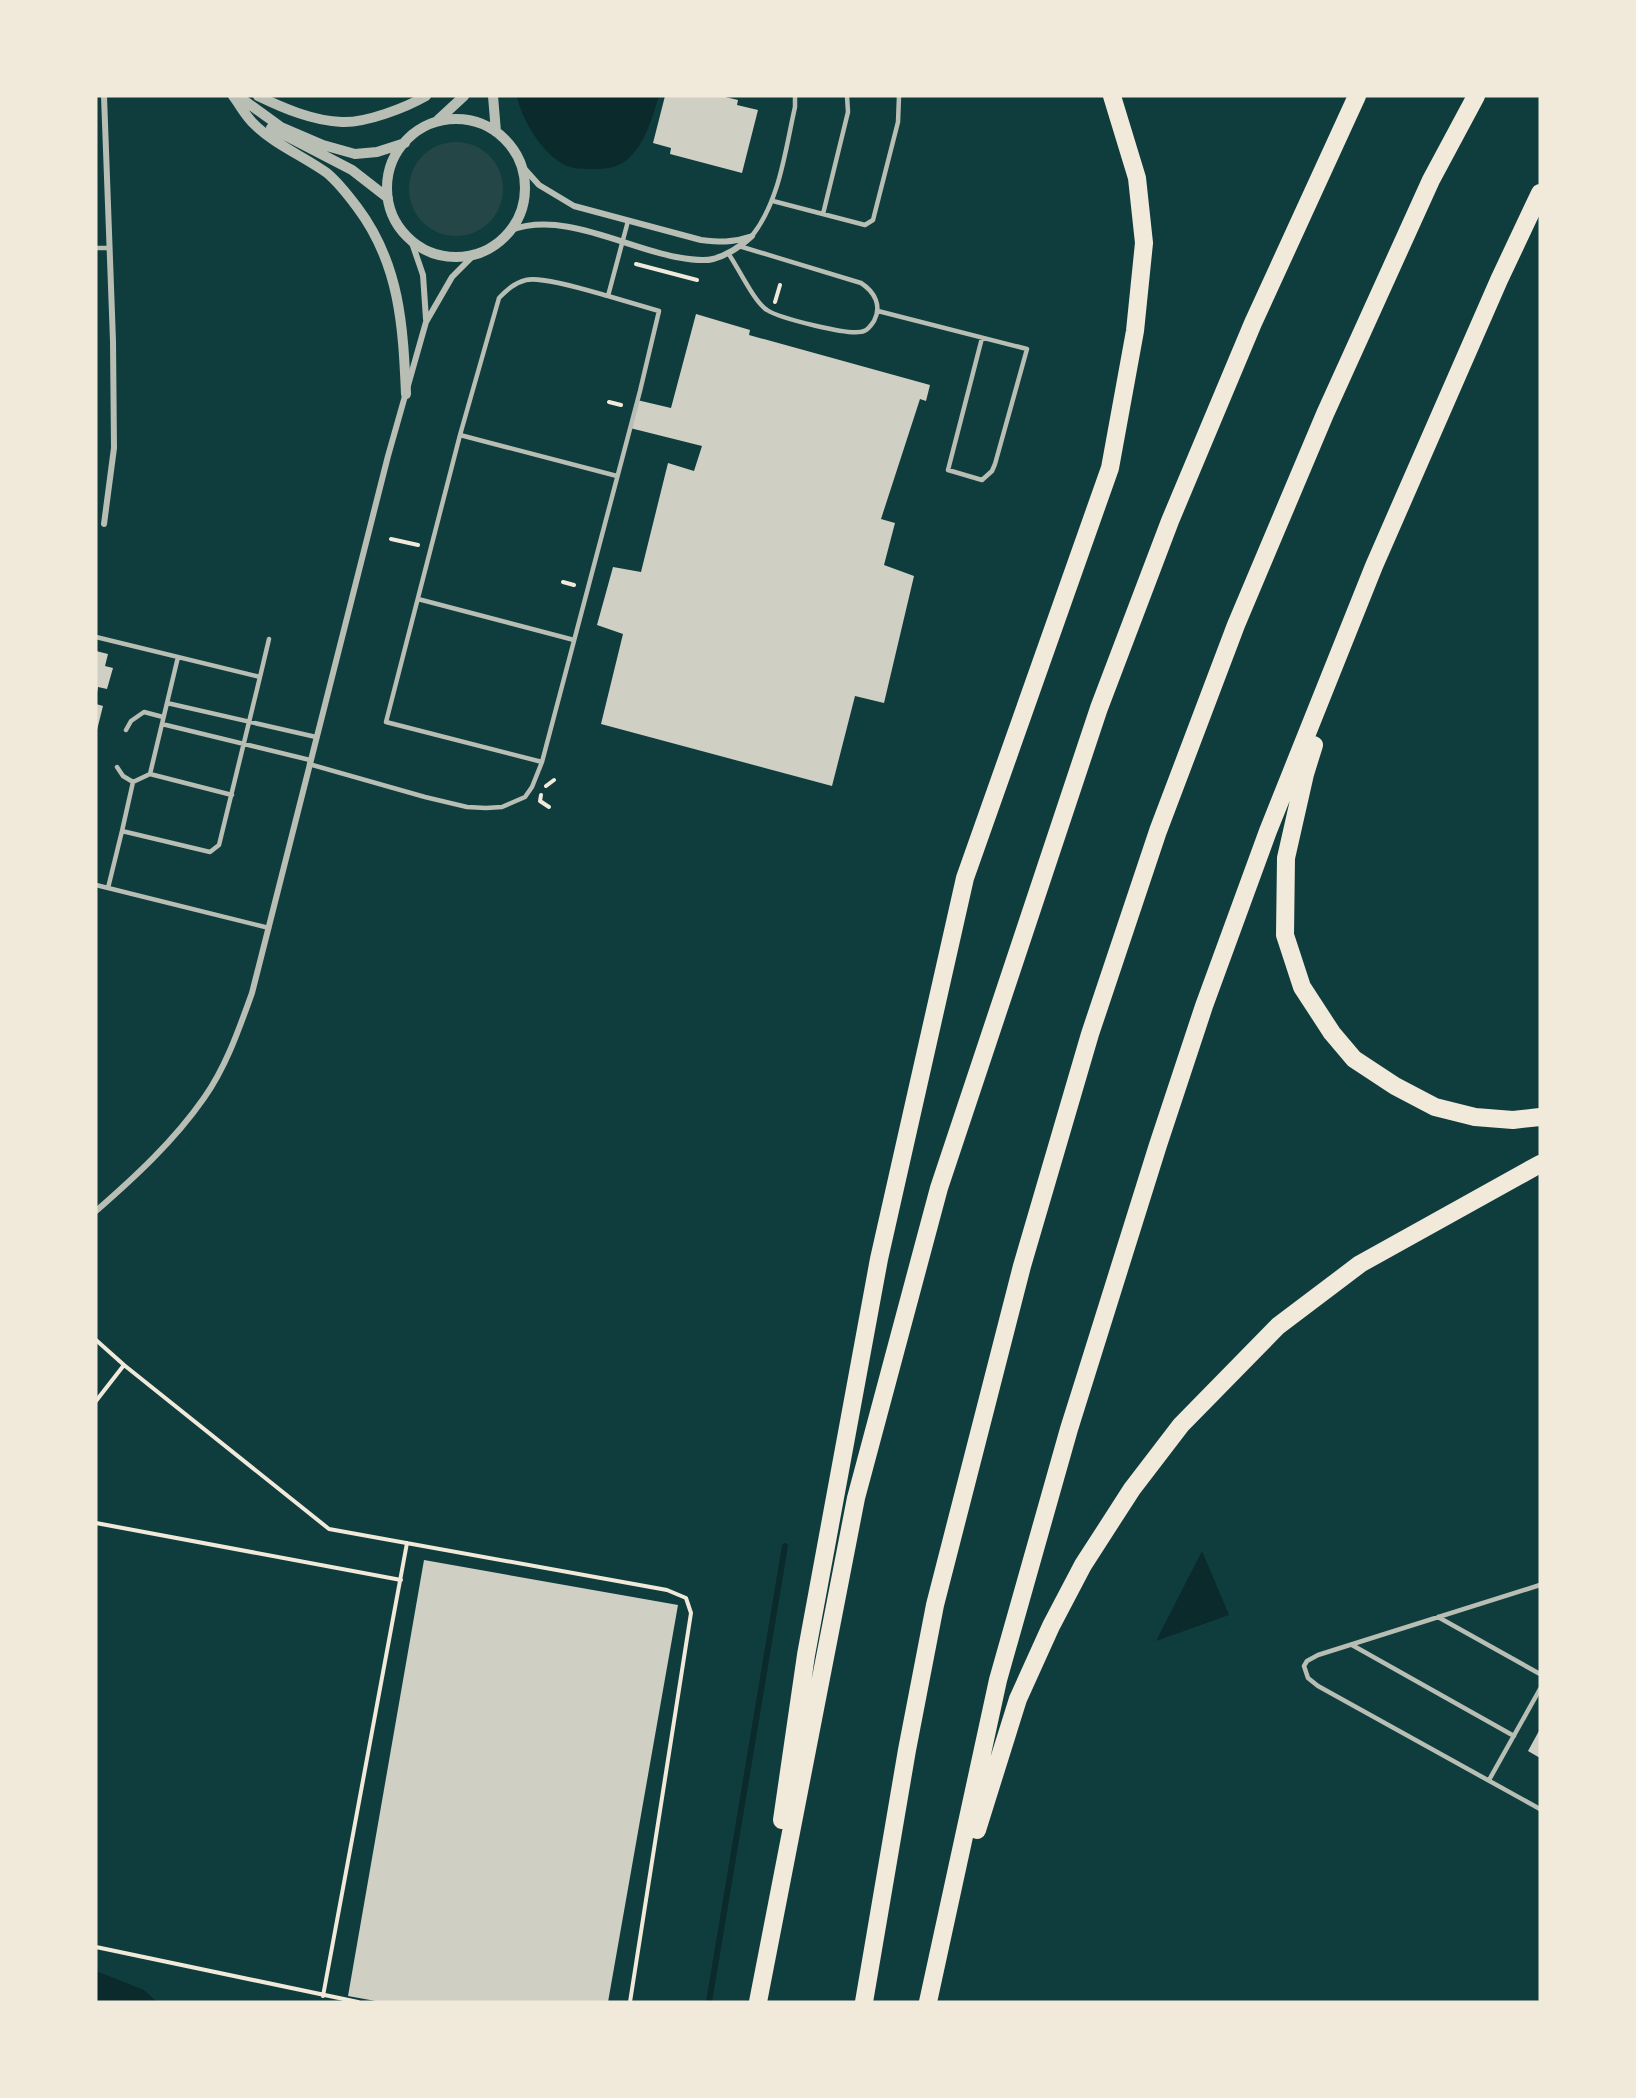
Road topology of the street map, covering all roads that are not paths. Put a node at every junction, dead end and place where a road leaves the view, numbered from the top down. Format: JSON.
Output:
{"nodes":[{"id":1,"x":104,"y":96,"type":"edge"},
{"id":2,"x":236,"y":96,"type":"edge"},
{"id":3,"x":258,"y":96,"type":"edge"},
{"id":4,"x":426,"y":96,"type":"edge"},
{"id":5,"x":464,"y":96,"type":"edge"},
{"id":6,"x":493,"y":96,"type":"edge"},
{"id":7,"x":795,"y":96,"type":"edge"},
{"id":8,"x":847,"y":96,"type":"edge"},
{"id":9,"x":899,"y":96,"type":"edge"},
{"id":10,"x":1112,"y":96,"type":"edge"},
{"id":11,"x":1353,"y":96,"type":"edge"},
{"id":12,"x":1358,"y":96,"type":"edge"},
{"id":13,"x":1476,"y":96,"type":"edge"},
{"id":14,"x":436,"y":123,"type":"junction"},
{"id":15,"x":496,"y":132,"type":"junction"},
{"id":16,"x":1337,"y":139,"type":"junction"},
{"id":17,"x":405,"y":142,"type":"junction"},
{"id":18,"x":521,"y":165,"type":"junction"},
{"id":19,"x":1540,"y":193,"type":"edge"},
{"id":20,"x":388,"y":198,"type":"junction"},
{"id":21,"x":773,"y":201,"type":"junction"},
{"id":22,"x":824,"y":214,"type":"junction"},
{"id":23,"x":628,"y":221,"type":"junction"},
{"id":24,"x":511,"y":230,"type":"junction"},
{"id":25,"x":752,"y":236,"type":"junction"},
{"id":26,"x":411,"y":240,"type":"junction"},
{"id":27,"x":622,"y":242,"type":"junction"},
{"id":28,"x":739,"y":246,"type":"junction"},
{"id":29,"x":96,"y":248,"type":"edge"},
{"id":30,"x":110,"y":248,"type":"junction"},
{"id":31,"x":728,"y":253,"type":"junction"},
{"id":32,"x":474,"y":255,"type":"junction"},
{"id":33,"x":608,"y":296,"type":"junction"},
{"id":34,"x":878,"y":311,"type":"junction"},
{"id":35,"x":426,"y":322,"type":"junction"},
{"id":36,"x":982,"y":338,"type":"junction"},
{"id":37,"x":406,"y":394,"type":"junction"},
{"id":38,"x":460,"y":435,"type":"junction"},
{"id":39,"x":617,"y":476,"type":"junction"},
{"id":40,"x":104,"y":524,"type":"dead end"},
{"id":41,"x":1374,"y":566,"type":"junction"},
{"id":42,"x":418,"y":599,"type":"junction"},
{"id":43,"x":96,"y":637,"type":"edge"},
{"id":44,"x":269,"y":639,"type":"dead end"},
{"id":45,"x":574,"y":640,"type":"junction"},
{"id":46,"x":178,"y":657,"type":"junction"},
{"id":47,"x":260,"y":677,"type":"junction"},
{"id":48,"x":167,"y":703,"type":"junction"},
{"id":49,"x":163,"y":717,"type":"junction"},
{"id":50,"x":249,"y":722,"type":"junction"},
{"id":51,"x":162,"y":724,"type":"junction"},
{"id":52,"x":126,"y":730,"type":"dead end"},
{"id":53,"x":316,"y":737,"type":"junction"},
{"id":54,"x":244,"y":743,"type":"junction"},
{"id":55,"x":310,"y":762,"type":"junction"},
{"id":56,"x":542,"y":762,"type":"junction"},
{"id":57,"x":117,"y":767,"type":"dead end"},
{"id":58,"x":150,"y":774,"type":"junction"},
{"id":59,"x":133,"y":782,"type":"junction"},
{"id":60,"x":232,"y":795,"type":"junction"},
{"id":61,"x":122,"y":831,"type":"junction"},
{"id":62,"x":96,"y":885,"type":"edge"},
{"id":63,"x":108,"y":888,"type":"junction"},
{"id":64,"x":269,"y":928,"type":"junction"},
{"id":65,"x":1540,"y":1117,"type":"edge"},
{"id":66,"x":1540,"y":1164,"type":"edge"},
{"id":67,"x":96,"y":1211,"type":"edge"},
{"id":68,"x":1540,"y":1585,"type":"edge"},
{"id":69,"x":1437,"y":1617,"type":"junction"},
{"id":70,"x":1352,"y":1645,"type":"junction"},
{"id":71,"x":1540,"y":1674,"type":"edge"},
{"id":72,"x":1540,"y":1689,"type":"edge"},
{"id":73,"x":1514,"y":1736,"type":"junction"},
{"id":74,"x":1489,"y":1780,"type":"junction"},
{"id":75,"x":1540,"y":1809,"type":"edge"},
{"id":76,"x":942,"y":1940,"type":"junction"},
{"id":77,"x":757,"y":2002,"type":"edge"},
{"id":78,"x":864,"y":2002,"type":"edge"},
{"id":79,"x":928,"y":2002,"type":"edge"}],
"edges":[{"from":1,"to":30,"type":"street"},
{"from":2,"to":17,"type":"street"},
{"from":2,"to":20,"type":"street"},
{"from":2,"to":37,"type":"street"},
{"from":3,"to":4,"type":"street"},
{"from":5,"to":14,"type":"street"},
{"from":6,"to":15,"type":"street"},
{"from":7,"to":21,"type":"lane"},
{"from":8,"to":22,"type":"lane"},
{"from":9,"to":22,"type":"lane"},
{"from":10,"to":77,"type":"highway"},
{"from":11,"to":16,"type":"highway"},
{"from":12,"to":16,"type":"highway"},
{"from":13,"to":78,"type":"highway"},
{"from":14,"to":15,"type":"street"},
{"from":14,"to":17,"type":"street"},
{"from":15,"to":18,"type":"street"},
{"from":16,"to":77,"type":"highway"},
{"from":17,"to":20,"type":"street"},
{"from":18,"to":23,"type":"street"},
{"from":18,"to":24,"type":"street"},
{"from":19,"to":41,"type":"highway"},
{"from":20,"to":26,"type":"street"},
{"from":21,"to":22,"type":"lane"},
{"from":21,"to":25,"type":"lane"},
{"from":23,"to":25,"type":"street"},
{"from":23,"to":27,"type":"lane"},
{"from":24,"to":27,"type":"street"},
{"from":24,"to":32,"type":"street"},
{"from":25,"to":28,"type":"street"},
{"from":26,"to":32,"type":"street"},
{"from":26,"to":35,"type":"street"},
{"from":27,"to":31,"type":"street"},
{"from":27,"to":33,"type":"lane"},
{"from":28,"to":31,"type":"street"},
{"from":28,"to":34,"type":"lane"},
{"from":29,"to":30,"type":"lane"},
{"from":30,"to":40,"type":"street"},
{"from":31,"to":34,"type":"lane"},
{"from":32,"to":35,"type":"street"},
{"from":33,"to":38,"type":"lane"},
{"from":33,"to":39,"type":"lane"},
{"from":34,"to":36,"type":"lane"},
{"from":35,"to":37,"type":"street"},
{"from":36,"to":36,"type":"lane"},
{"from":37,"to":53,"type":"street"},
{"from":38,"to":39,"type":"lane"},
{"from":38,"to":42,"type":"lane"},
{"from":39,"to":45,"type":"lane"},
{"from":41,"to":65,"type":"highway"},
{"from":41,"to":76,"type":"highway"},
{"from":42,"to":45,"type":"lane"},
{"from":42,"to":56,"type":"lane"},
{"from":43,"to":46,"type":"lane"},
{"from":44,"to":47,"type":"lane"},
{"from":45,"to":56,"type":"lane"},
{"from":46,"to":47,"type":"lane"},
{"from":46,"to":48,"type":"lane"},
{"from":47,"to":50,"type":"lane"},
{"from":48,"to":49,"type":"lane"},
{"from":48,"to":50,"type":"lane"},
{"from":49,"to":51,"type":"lane"},
{"from":49,"to":52,"type":"lane"},
{"from":50,"to":53,"type":"lane"},
{"from":50,"to":54,"type":"lane"},
{"from":51,"to":54,"type":"lane"},
{"from":51,"to":58,"type":"lane"},
{"from":53,"to":55,"type":"street"},
{"from":54,"to":55,"type":"lane"},
{"from":54,"to":60,"type":"lane"},
{"from":55,"to":56,"type":"lane"},
{"from":55,"to":64,"type":"street"},
{"from":57,"to":59,"type":"lane"},
{"from":58,"to":59,"type":"lane"},
{"from":58,"to":60,"type":"lane"},
{"from":59,"to":61,"type":"lane"},
{"from":60,"to":61,"type":"lane"},
{"from":61,"to":63,"type":"lane"},
{"from":62,"to":63,"type":"lane"},
{"from":63,"to":64,"type":"lane"},
{"from":64,"to":67,"type":"street"},
{"from":66,"to":76,"type":"highway"},
{"from":68,"to":69,"type":"lane"},
{"from":69,"to":70,"type":"lane"},
{"from":69,"to":71,"type":"lane"},
{"from":70,"to":73,"type":"lane"},
{"from":70,"to":74,"type":"lane"},
{"from":72,"to":73,"type":"lane"},
{"from":73,"to":74,"type":"lane"},
{"from":74,"to":75,"type":"lane"},
{"from":76,"to":79,"type":"highway"}]}
